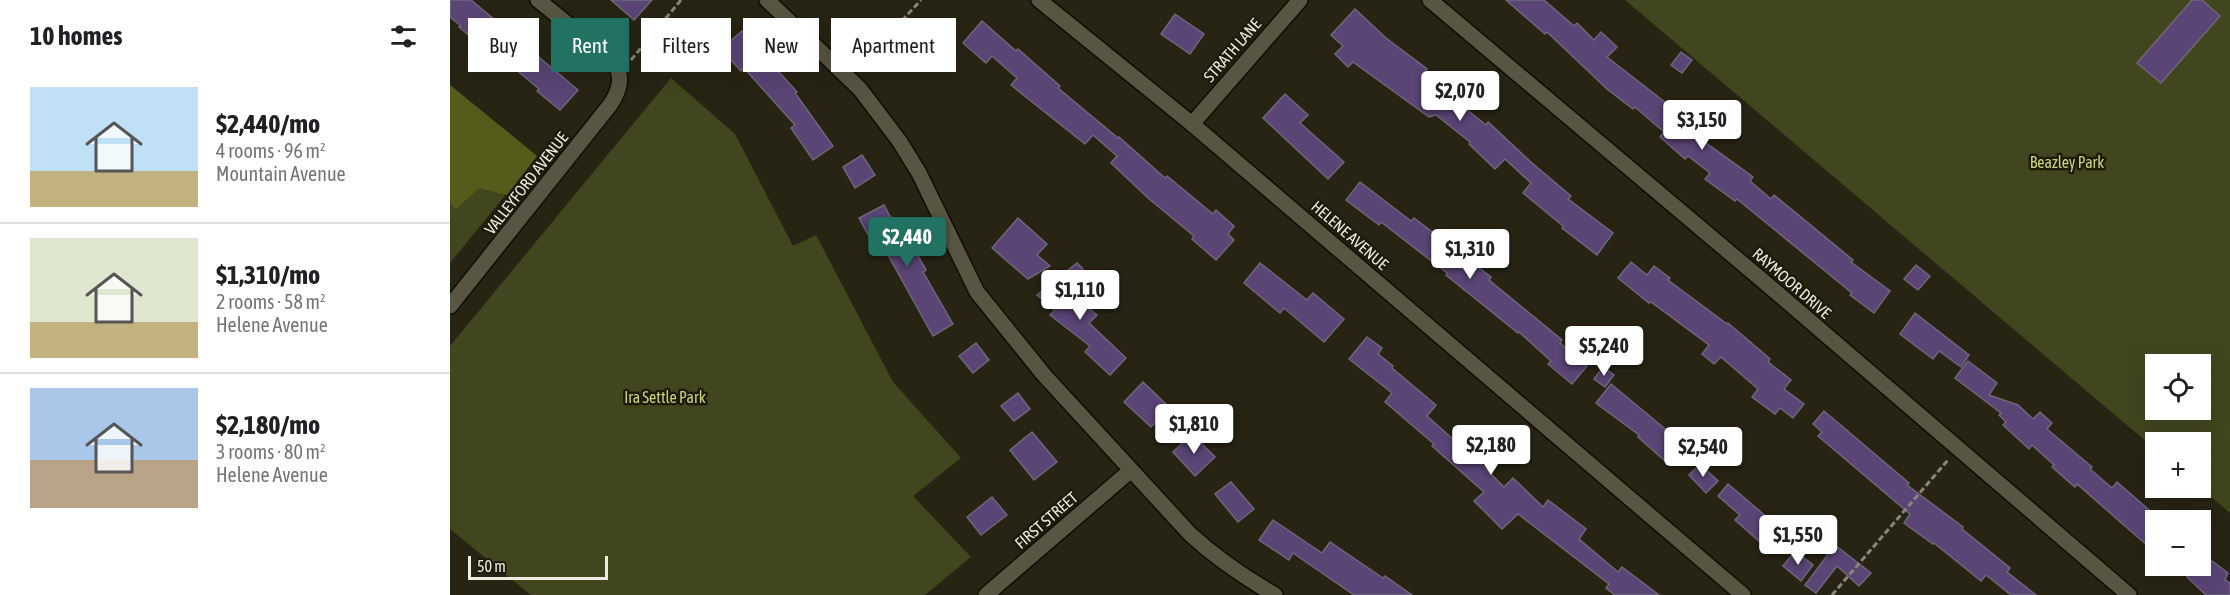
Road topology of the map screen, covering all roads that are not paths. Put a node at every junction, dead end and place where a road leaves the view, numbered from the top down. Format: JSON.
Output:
{"nodes":[{"id":1,"x":538,"y":0,"type":"edge"},
{"id":2,"x":766,"y":0,"type":"edge"},
{"id":3,"x":1039,"y":0,"type":"edge"},
{"id":4,"x":1300,"y":0,"type":"edge"},
{"id":5,"x":1430,"y":0,"type":"edge"},
{"id":6,"x":1192,"y":124,"type":"junction"},
{"id":7,"x":450,"y":306,"type":"edge"},
{"id":8,"x":1130,"y":471,"type":"junction"},
{"id":9,"x":986,"y":595,"type":"edge"},
{"id":10,"x":1275,"y":595,"type":"edge"},
{"id":11,"x":1743,"y":595,"type":"edge"},
{"id":12,"x":2129,"y":595,"type":"edge"}],
"edges":[{"from":1,"to":7,"type":"street","name":"VALLEYFORD AVENUE"},
{"from":2,"to":8,"type":"street"},
{"from":3,"to":6,"type":"street","name":"HELENE AVENUE"},
{"from":4,"to":6,"type":"street","name":"STRATH LANE"},
{"from":5,"to":12,"type":"street","name":"RAYMOOR DRIVE"},
{"from":6,"to":11,"type":"street","name":"HELENE AVENUE"},
{"from":8,"to":9,"type":"street","name":"FIRST STREET"},
{"from":8,"to":10,"type":"street"}]}
